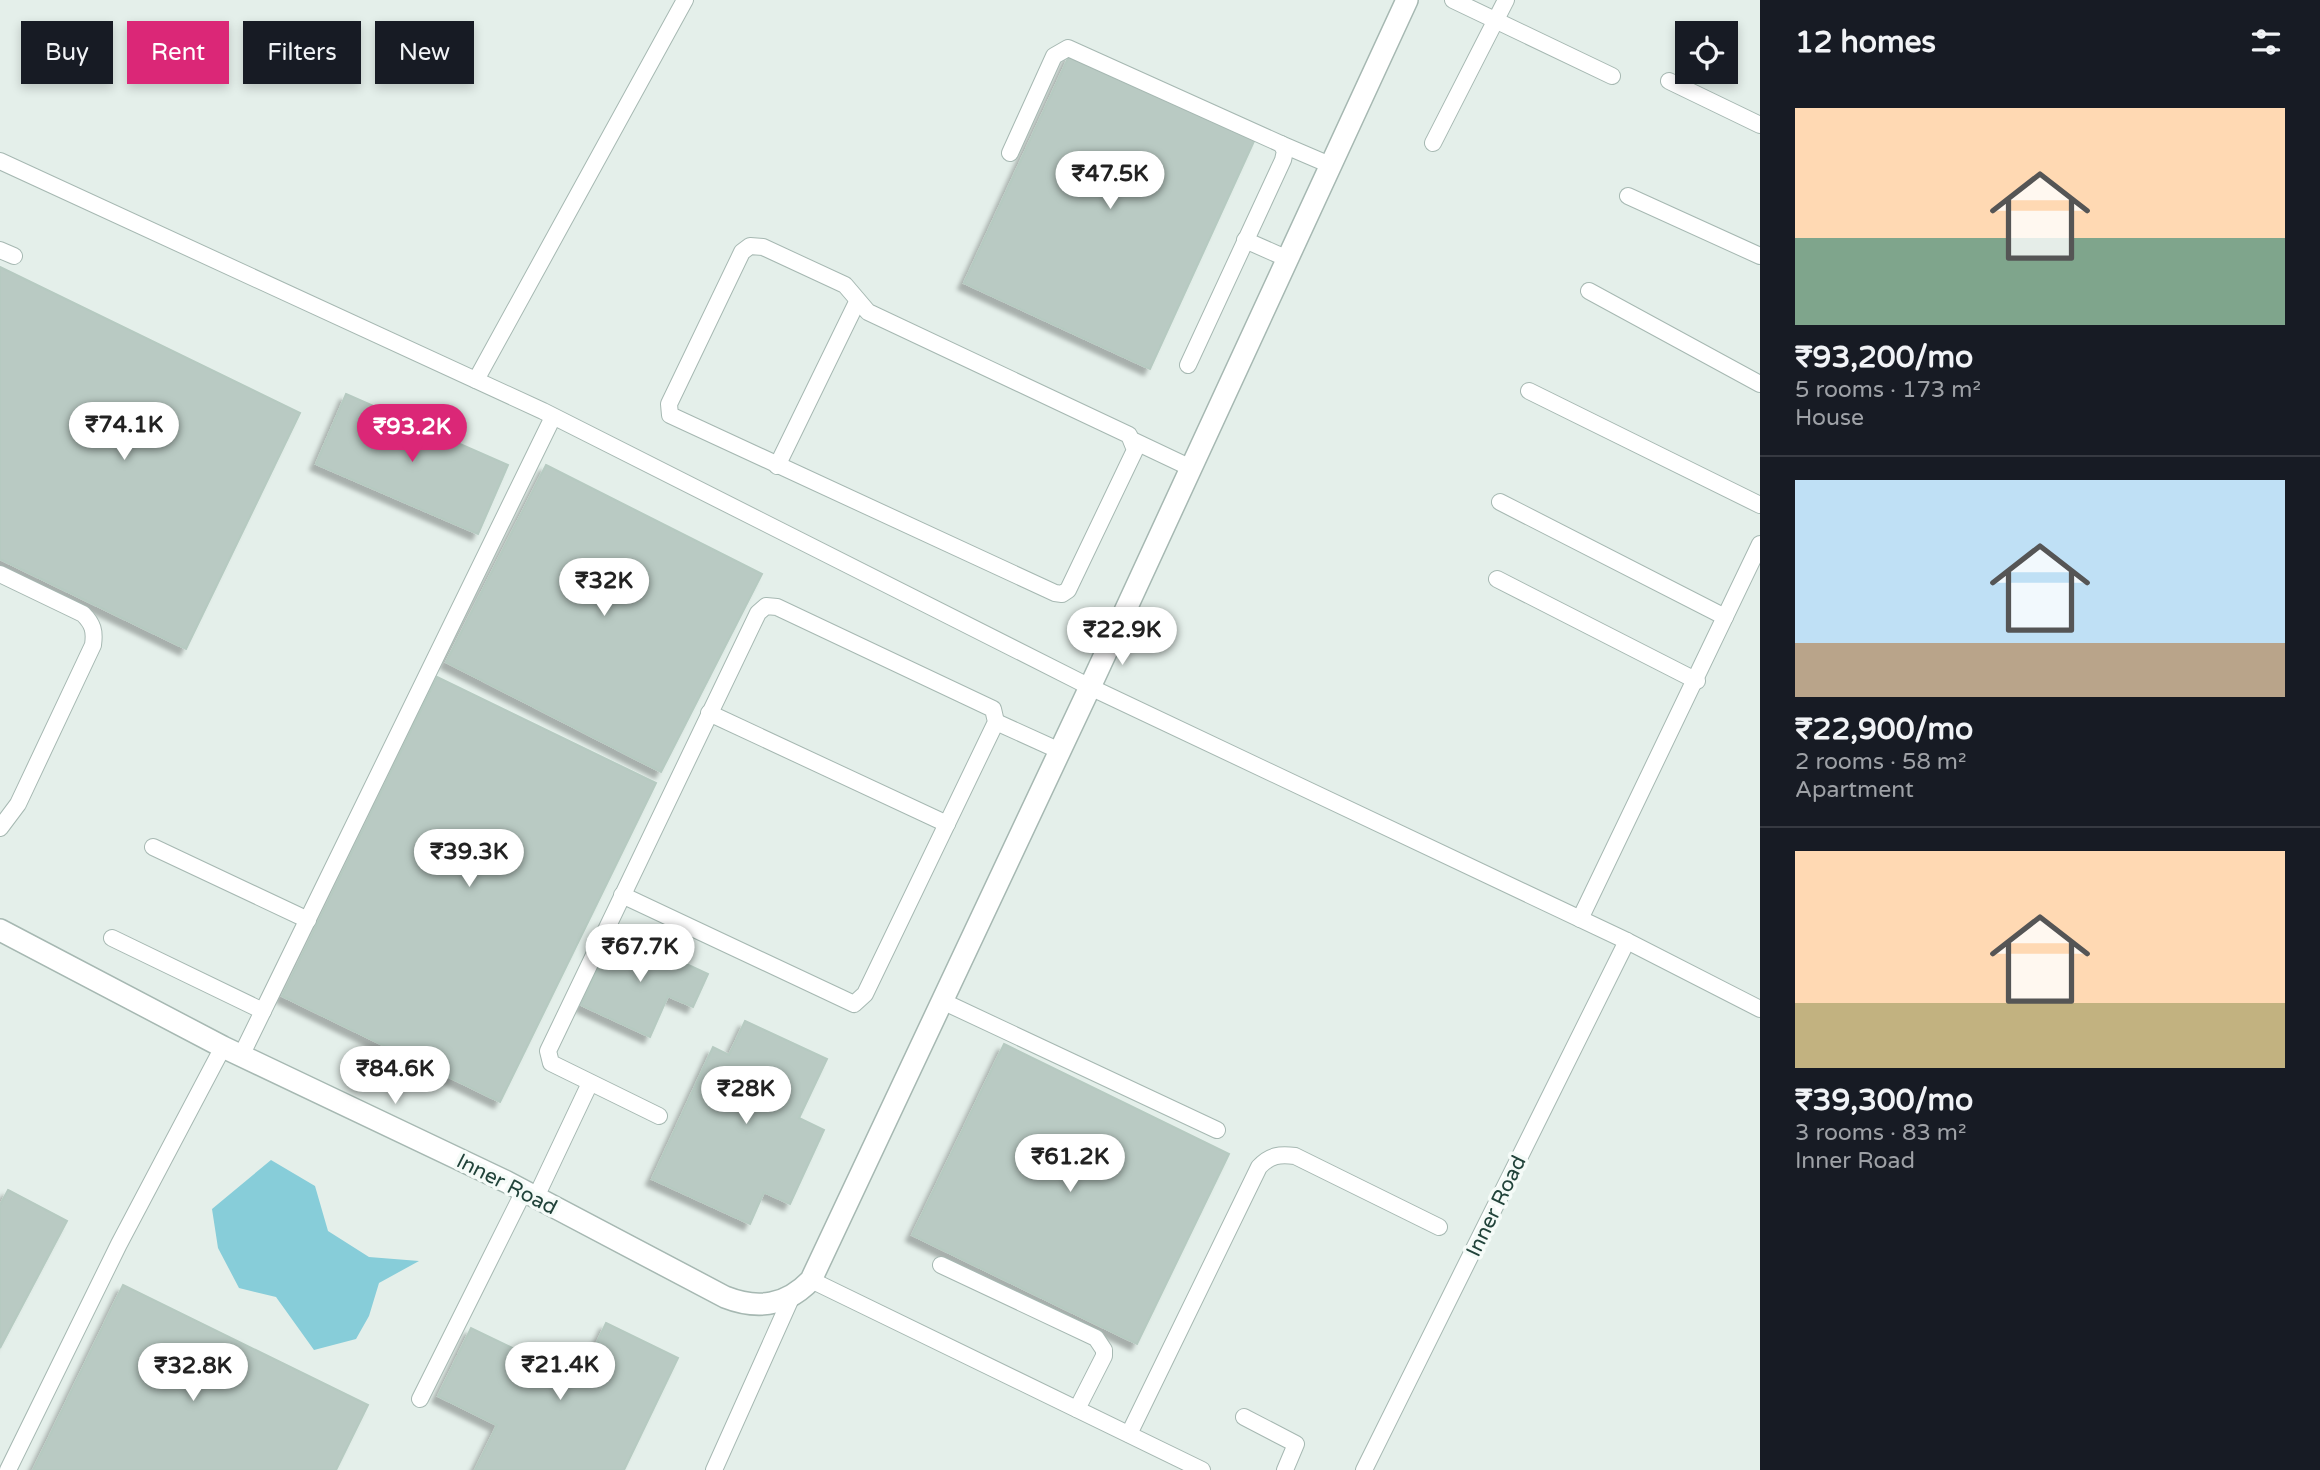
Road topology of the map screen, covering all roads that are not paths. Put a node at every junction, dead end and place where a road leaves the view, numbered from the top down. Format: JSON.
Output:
{"nodes":[{"id":1,"x":685,"y":0,"type":"edge"},
{"id":2,"x":1407,"y":0,"type":"edge"},
{"id":3,"x":1453,"y":0,"type":"edge"},
{"id":4,"x":1506,"y":0,"type":"edge"},
{"id":5,"x":1495,"y":22,"type":"junction"},
{"id":6,"x":1612,"y":76,"type":"dead end"},
{"id":7,"x":1669,"y":81,"type":"dead end"},
{"id":8,"x":1760,"y":125,"type":"edge"},
{"id":9,"x":1433,"y":143,"type":"dead end"},
{"id":10,"x":1281,"y":144,"type":"junction"},
{"id":11,"x":1010,"y":153,"type":"dead end"},
{"id":12,"x":0,"y":161,"type":"edge"},
{"id":13,"x":1330,"y":165,"type":"junction"},
{"id":14,"x":1628,"y":196,"type":"dead end"},
{"id":15,"x":1245,"y":240,"type":"junction"},
{"id":16,"x":1760,"y":256,"type":"edge"},
{"id":17,"x":1288,"y":259,"type":"junction"},
{"id":18,"x":1589,"y":291,"type":"dead end"},
{"id":19,"x":857,"y":302,"type":"junction"},
{"id":20,"x":1188,"y":365,"type":"dead end"},
{"id":21,"x":476,"y":380,"type":"junction"},
{"id":22,"x":1760,"y":384,"type":"edge"},
{"id":23,"x":1529,"y":391,"type":"dead end"},
{"id":24,"x":553,"y":417,"type":"junction"},
{"id":25,"x":1134,"y":442,"type":"junction"},
{"id":26,"x":778,"y":466,"type":"junction"},
{"id":27,"x":1191,"y":468,"type":"junction"},
{"id":28,"x":1500,"y":502,"type":"dead end"},
{"id":29,"x":1760,"y":505,"type":"edge"},
{"id":30,"x":1760,"y":544,"type":"edge"},
{"id":31,"x":0,"y":575,"type":"edge"},
{"id":32,"x":1497,"y":579,"type":"dead end"},
{"id":33,"x":1724,"y":617,"type":"junction"},
{"id":34,"x":1697,"y":681,"type":"junction"},
{"id":35,"x":1090,"y":687,"type":"junction"},
{"id":36,"x":709,"y":713,"type":"junction"},
{"id":37,"x":996,"y":722,"type":"junction"},
{"id":38,"x":1060,"y":751,"type":"junction"},
{"id":39,"x":947,"y":824,"type":"junction"},
{"id":40,"x":0,"y":828,"type":"edge"},
{"id":41,"x":153,"y":847,"type":"dead end"},
{"id":42,"x":622,"y":895,"type":"junction"},
{"id":43,"x":1580,"y":919,"type":"junction"},
{"id":44,"x":308,"y":920,"type":"junction"},
{"id":45,"x":0,"y":930,"type":"edge"},
{"id":46,"x":112,"y":938,"type":"dead end"},
{"id":47,"x":1627,"y":941,"type":"junction"},
{"id":48,"x":942,"y":1001,"type":"junction"},
{"id":49,"x":1760,"y":1009,"type":"edge"},
{"id":50,"x":263,"y":1011,"type":"junction"},
{"id":51,"x":232,"y":1052,"type":"junction"},
{"id":52,"x":590,"y":1083,"type":"junction"},
{"id":53,"x":659,"y":1116,"type":"dead end"},
{"id":54,"x":1217,"y":1130,"type":"dead end"},
{"id":55,"x":530,"y":1194,"type":"junction"},
{"id":56,"x":1439,"y":1227,"type":"dead end"},
{"id":57,"x":941,"y":1265,"type":"dead end"},
{"id":58,"x":811,"y":1280,"type":"junction"},
{"id":59,"x":792,"y":1296,"type":"junction"},
{"id":60,"x":420,"y":1399,"type":"dead end"},
{"id":61,"x":1077,"y":1409,"type":"junction"},
{"id":62,"x":1244,"y":1417,"type":"dead end"},
{"id":63,"x":1129,"y":1434,"type":"junction"},
{"id":64,"x":8,"y":1470,"type":"edge"},
{"id":65,"x":714,"y":1470,"type":"edge"},
{"id":66,"x":1202,"y":1470,"type":"edge"},
{"id":67,"x":1285,"y":1470,"type":"edge"},
{"id":68,"x":1364,"y":1470,"type":"edge"}],
"edges":[{"from":1,"to":21,"type":"lane"},
{"from":2,"to":13,"type":"street"},
{"from":3,"to":5,"type":"lane"},
{"from":4,"to":5,"type":"lane"},
{"from":5,"to":6,"type":"lane"},
{"from":5,"to":9,"type":"lane"},
{"from":7,"to":8,"type":"lane"},
{"from":10,"to":11,"type":"lane"},
{"from":10,"to":13,"type":"lane"},
{"from":10,"to":15,"type":"lane"},
{"from":12,"to":21,"type":"lane"},
{"from":13,"to":17,"type":"street"},
{"from":14,"to":16,"type":"lane"},
{"from":15,"to":17,"type":"lane"},
{"from":15,"to":20,"type":"lane"},
{"from":17,"to":27,"type":"street"},
{"from":18,"to":22,"type":"lane"},
{"from":19,"to":25,"type":"lane"},
{"from":19,"to":26,"type":"lane"},
{"from":19,"to":26,"type":"lane"},
{"from":21,"to":24,"type":"lane"},
{"from":23,"to":29,"type":"lane"},
{"from":24,"to":35,"type":"lane"},
{"from":24,"to":44,"type":"lane"},
{"from":25,"to":26,"type":"lane"},
{"from":25,"to":27,"type":"lane"},
{"from":27,"to":35,"type":"street"},
{"from":28,"to":33,"type":"lane"},
{"from":30,"to":33,"type":"lane"},
{"from":31,"to":40,"type":"lane"},
{"from":32,"to":34,"type":"lane"},
{"from":33,"to":34,"type":"lane"},
{"from":34,"to":43,"type":"lane"},
{"from":35,"to":38,"type":"street"},
{"from":35,"to":43,"type":"lane"},
{"from":36,"to":37,"type":"lane"},
{"from":36,"to":39,"type":"lane"},
{"from":36,"to":42,"type":"lane"},
{"from":37,"to":38,"type":"lane"},
{"from":37,"to":39,"type":"lane"},
{"from":38,"to":48,"type":"street"},
{"from":39,"to":42,"type":"lane"},
{"from":41,"to":44,"type":"lane"},
{"from":42,"to":52,"type":"lane"},
{"from":43,"to":47,"type":"lane"},
{"from":44,"to":50,"type":"lane"},
{"from":45,"to":51,"type":"street","name":"Inner Road"},
{"from":46,"to":50,"type":"lane"},
{"from":47,"to":49,"type":"lane"},
{"from":47,"to":68,"type":"lane","name":"Inner Road"},
{"from":48,"to":54,"type":"lane"},
{"from":48,"to":58,"type":"street"},
{"from":50,"to":51,"type":"lane"},
{"from":51,"to":55,"type":"street","name":"Inner Road"},
{"from":51,"to":64,"type":"lane"},
{"from":52,"to":53,"type":"lane"},
{"from":52,"to":55,"type":"lane"},
{"from":55,"to":59,"type":"street","name":"Inner Road"},
{"from":55,"to":60,"type":"lane"},
{"from":56,"to":63,"type":"lane"},
{"from":57,"to":61,"type":"lane"},
{"from":58,"to":59,"type":"street"},
{"from":58,"to":61,"type":"lane"},
{"from":59,"to":65,"type":"lane"},
{"from":61,"to":63,"type":"lane"},
{"from":62,"to":67,"type":"lane"},
{"from":63,"to":66,"type":"lane"}]}
